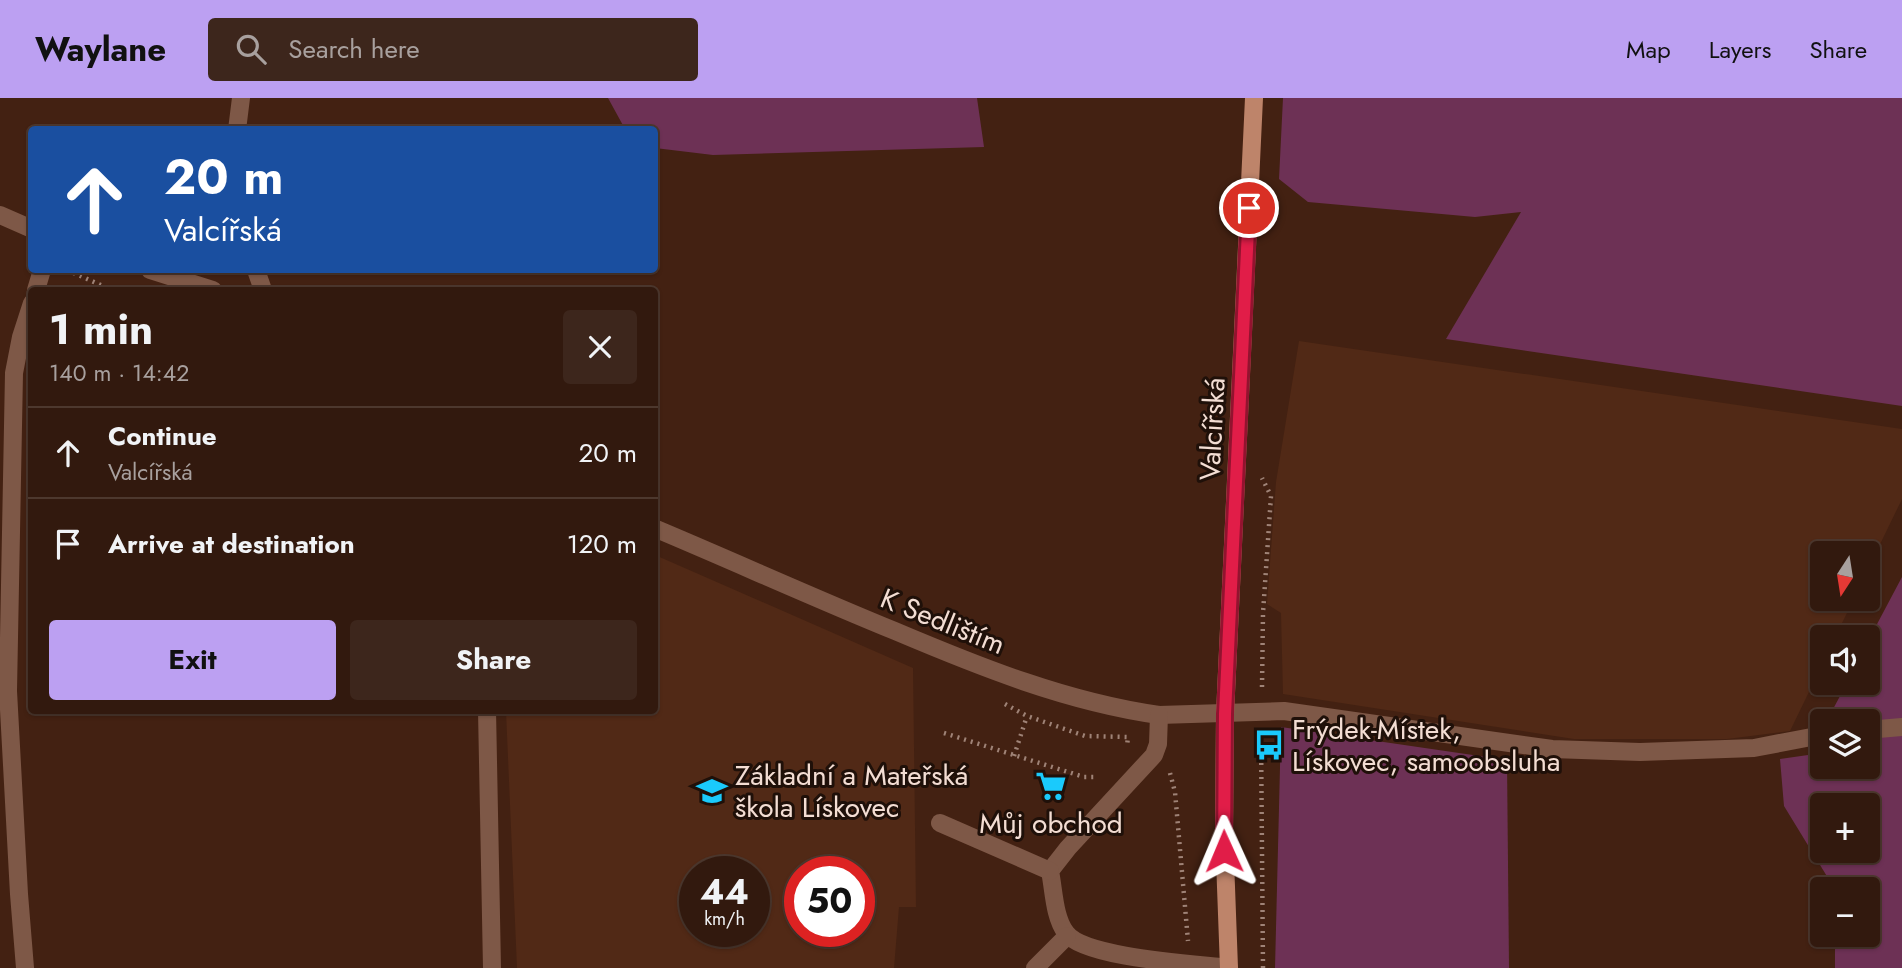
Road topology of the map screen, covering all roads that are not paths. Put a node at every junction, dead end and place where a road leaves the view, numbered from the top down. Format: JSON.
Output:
{"nodes":[{"id":1,"x":242,"y":98,"type":"edge"},
{"id":2,"x":1254,"y":98,"type":"edge"},
{"id":3,"x":238,"y":126,"type":"edge"},
{"id":4,"x":0,"y":215,"type":"edge"},
{"id":5,"x":28,"y":227,"type":"edge"},
{"id":6,"x":159,"y":273,"type":"edge"},
{"id":7,"x":203,"y":287,"type":"edge"},
{"id":8,"x":28,"y":315,"type":"edge"},
{"id":9,"x":658,"y":530,"type":"edge"},
{"id":10,"x":4,"y":691,"type":"edge"},
{"id":11,"x":487,"y":714,"type":"edge"},
{"id":12,"x":1225,"y":714,"type":"junction"},
{"id":13,"x":1159,"y":715,"type":"junction"},
{"id":14,"x":1902,"y":727,"type":"edge"},
{"id":15,"x":1880,"y":729,"type":"edge"},
{"id":16,"x":1810,"y":737,"type":"edge"},
{"id":17,"x":940,"y":823,"type":"dead end"},
{"id":18,"x":1050,"y":871,"type":"junction"},
{"id":19,"x":1068,"y":936,"type":"junction"},
{"id":20,"x":25,"y":968,"type":"edge"},
{"id":21,"x":492,"y":968,"type":"edge"},
{"id":22,"x":1035,"y":968,"type":"edge"},
{"id":23,"x":1229,"y":968,"type":"edge"}],
"edges":[{"from":1,"to":3,"type":"street"},
{"from":2,"to":12,"type":"main road","name":"Valcířská"},
{"from":4,"to":5,"type":"street"},
{"from":6,"to":7,"type":"street"},
{"from":8,"to":10,"type":"street"},
{"from":9,"to":13,"type":"street","name":"K Sedlištím"},
{"from":10,"to":20,"type":"street"},
{"from":11,"to":21,"type":"street"},
{"from":12,"to":13,"type":"street","name":"K Sedlištím"},
{"from":12,"to":16,"type":"street","name":"K Sedlištím"},
{"from":12,"to":23,"type":"main road","name":"Valcířská"},
{"from":13,"to":18,"type":"street"},
{"from":14,"to":15,"type":"street"},
{"from":17,"to":18,"type":"street"},
{"from":18,"to":19,"type":"street"},
{"from":19,"to":22,"type":"street"},
{"from":19,"to":23,"type":"street"}]}
